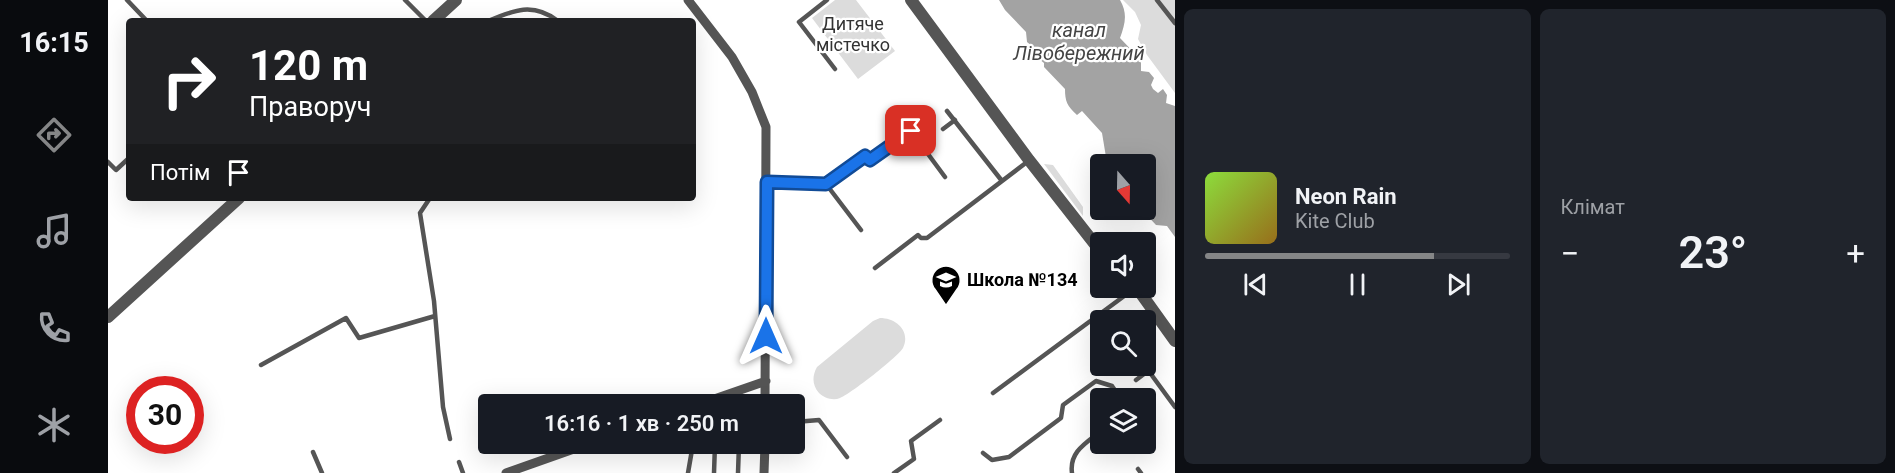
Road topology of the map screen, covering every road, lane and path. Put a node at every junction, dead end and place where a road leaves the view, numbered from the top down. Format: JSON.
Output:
{"nodes":[{"id":1,"x":127,"y":0,"type":"edge"},
{"id":2,"x":405,"y":0,"type":"edge"},
{"id":3,"x":456,"y":0,"type":"edge"},
{"id":4,"x":688,"y":0,"type":"edge"},
{"id":5,"x":827,"y":0,"type":"edge"},
{"id":6,"x":911,"y":0,"type":"edge"},
{"id":7,"x":1157,"y":0,"type":"edge"},
{"id":8,"x":144,"y":18,"type":"edge"},
{"id":9,"x":423,"y":18,"type":"edge"},
{"id":10,"x":436,"y":18,"type":"edge"},
{"id":11,"x":497,"y":18,"type":"edge"},
{"id":12,"x":554,"y":18,"type":"edge"},
{"id":13,"x":1175,"y":23,"type":"edge"},
{"id":14,"x":835,"y":69,"type":"dead end"},
{"id":15,"x":947,"y":111,"type":"dead end"},
{"id":16,"x":955,"y":120,"type":"junction"},
{"id":17,"x":943,"y":129,"type":"dead end"},
{"id":18,"x":930,"y":139,"type":"dead end"},
{"id":19,"x":922,"y":146,"type":"junction"},
{"id":20,"x":1029,"y":160,"type":"junction"},
{"id":21,"x":126,"y":161,"type":"edge"},
{"id":22,"x":108,"y":162,"type":"edge"},
{"id":23,"x":945,"y":177,"type":"dead end"},
{"id":24,"x":1002,"y":181,"type":"junction"},
{"id":25,"x":767,"y":182,"type":"junction"},
{"id":26,"x":826,"y":184,"type":"junction"},
{"id":27,"x":236,"y":201,"type":"edge"},
{"id":28,"x":428,"y":201,"type":"edge"},
{"id":29,"x":861,"y":230,"type":"dead end"},
{"id":30,"x":1090,"y":238,"type":"edge"},
{"id":31,"x":875,"y":268,"type":"dead end"},
{"id":32,"x":1123,"y":298,"type":"edge"},
{"id":33,"x":1144,"y":298,"type":"edge"},
{"id":34,"x":1106,"y":310,"type":"edge"},
{"id":35,"x":435,"y":316,"type":"junction"},
{"id":36,"x":108,"y":317,"type":"edge"},
{"id":37,"x":1090,"y":322,"type":"edge"},
{"id":38,"x":1175,"y":340,"type":"edge"},
{"id":39,"x":261,"y":365,"type":"dead end"},
{"id":40,"x":1139,"y":376,"type":"edge"},
{"id":41,"x":1152,"y":376,"type":"edge"},
{"id":42,"x":1136,"y":380,"type":"dead end"},
{"id":43,"x":766,"y":381,"type":"junction"},
{"id":44,"x":1113,"y":388,"type":"edge"},
{"id":45,"x":993,"y":393,"type":"dead end"},
{"id":46,"x":729,"y":394,"type":"edge"},
{"id":47,"x":765,"y":394,"type":"edge"},
{"id":48,"x":1175,"y":407,"type":"edge"},
{"id":49,"x":940,"y":420,"type":"dead end"},
{"id":50,"x":805,"y":421,"type":"edge"},
{"id":51,"x":450,"y":439,"type":"dead end"},
{"id":52,"x":1090,"y":441,"type":"edge"},
{"id":53,"x":313,"y":452,"type":"dead end"},
{"id":54,"x":983,"y":453,"type":"dead end"},
{"id":55,"x":560,"y":454,"type":"edge"},
{"id":56,"x":691,"y":454,"type":"edge"},
{"id":57,"x":715,"y":454,"type":"edge"},
{"id":58,"x":739,"y":454,"type":"edge"},
{"id":59,"x":765,"y":454,"type":"edge"},
{"id":60,"x":847,"y":457,"type":"dead end"},
{"id":61,"x":459,"y":462,"type":"dead end"},
{"id":62,"x":322,"y":473,"type":"edge"},
{"id":63,"x":463,"y":473,"type":"edge"},
{"id":64,"x":506,"y":473,"type":"edge"},
{"id":65,"x":688,"y":473,"type":"edge"},
{"id":66,"x":714,"y":473,"type":"edge"},
{"id":67,"x":738,"y":473,"type":"edge"},
{"id":68,"x":764,"y":473,"type":"edge"},
{"id":69,"x":894,"y":473,"type":"edge"},
{"id":70,"x":1072,"y":473,"type":"edge"}],
"edges":[{"from":1,"to":8,"type":"lane"},
{"from":2,"to":9,"type":"lane"},
{"from":3,"to":10,"type":"street"},
{"from":4,"to":25,"type":"street"},
{"from":5,"to":14,"type":"lane"},
{"from":6,"to":20,"type":"street"},
{"from":7,"to":13,"type":"lane"},
{"from":11,"to":12,"type":"lane"},
{"from":15,"to":16,"type":"lane"},
{"from":16,"to":17,"type":"lane"},
{"from":16,"to":24,"type":"lane"},
{"from":18,"to":19,"type":"lane"},
{"from":19,"to":23,"type":"lane"},
{"from":19,"to":26,"type":"lane"},
{"from":20,"to":24,"type":"lane"},
{"from":20,"to":30,"type":"street"},
{"from":21,"to":22,"type":"lane"},
{"from":24,"to":31,"type":"lane"},
{"from":25,"to":26,"type":"lane"},
{"from":25,"to":43,"type":"street"},
{"from":26,"to":29,"type":"lane"},
{"from":27,"to":36,"type":"street"},
{"from":28,"to":35,"type":"lane"},
{"from":32,"to":34,"type":"lane"},
{"from":33,"to":38,"type":"street"},
{"from":35,"to":39,"type":"lane"},
{"from":35,"to":51,"type":"lane"},
{"from":37,"to":45,"type":"lane"},
{"from":40,"to":42,"type":"lane"},
{"from":41,"to":48,"type":"lane"},
{"from":43,"to":46,"type":"street"},
{"from":43,"to":47,"type":"street"},
{"from":44,"to":54,"type":"lane"},
{"from":49,"to":69,"type":"lane"},
{"from":50,"to":60,"type":"lane"},
{"from":52,"to":70,"type":"lane"},
{"from":53,"to":62,"type":"lane"},
{"from":55,"to":64,"type":"street"},
{"from":56,"to":65,"type":"lane"},
{"from":57,"to":66,"type":"lane"},
{"from":58,"to":67,"type":"lane"},
{"from":59,"to":68,"type":"street"},
{"from":61,"to":63,"type":"lane"}]}
